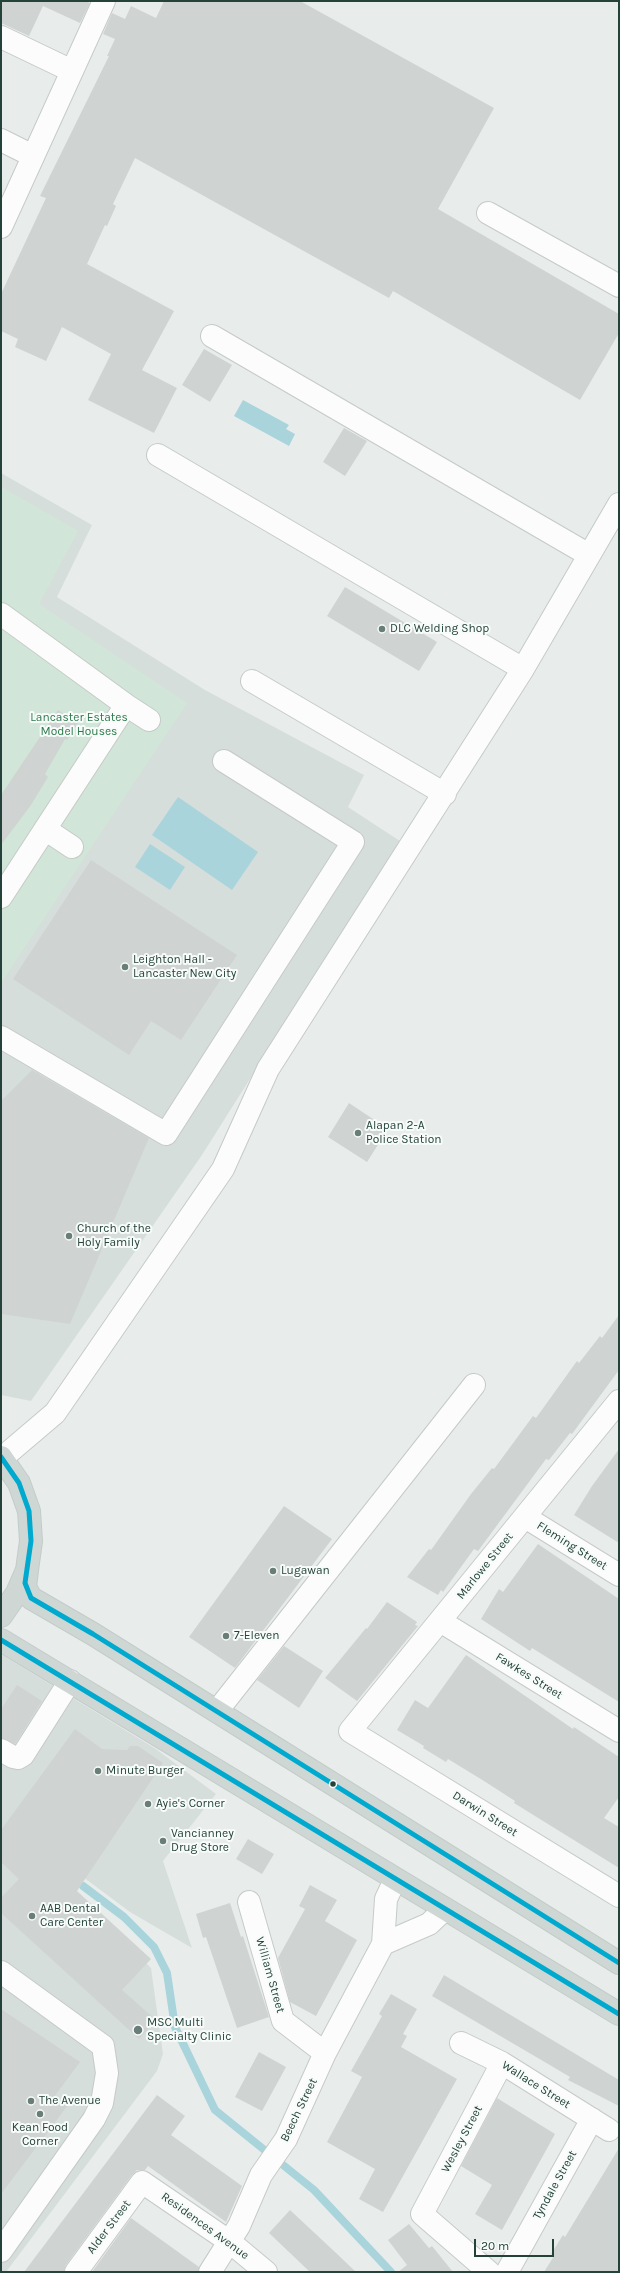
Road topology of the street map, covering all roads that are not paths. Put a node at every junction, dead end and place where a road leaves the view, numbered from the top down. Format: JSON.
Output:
{"nodes":[{"id":1,"x":104,"y":1,"type":"edge"},
{"id":2,"x":1,"y":37,"type":"edge"},
{"id":3,"x":72,"y":71,"type":"junction"},
{"id":4,"x":1,"y":140,"type":"edge"},
{"id":5,"x":33,"y":156,"type":"junction"},
{"id":6,"x":488,"y":213,"type":"dead end"},
{"id":7,"x":1,"y":227,"type":"edge"},
{"id":8,"x":619,"y":286,"type":"edge"},
{"id":9,"x":212,"y":336,"type":"dead end"},
{"id":10,"x":158,"y":455,"type":"dead end"},
{"id":11,"x":619,"y":504,"type":"edge"},
{"id":12,"x":589,"y":556,"type":"junction"},
{"id":13,"x":1,"y":614,"type":"edge"},
{"id":14,"x":523,"y":669,"type":"junction"},
{"id":15,"x":252,"y":681,"type":"dead end"},
{"id":16,"x":126,"y":705,"type":"junction"},
{"id":17,"x":149,"y":720,"type":"dead end"},
{"id":18,"x":224,"y":761,"type":"dead end"},
{"id":19,"x":445,"y":794,"type":"junction"},
{"id":20,"x":45,"y":829,"type":"junction"},
{"id":21,"x":72,"y":847,"type":"dead end"},
{"id":22,"x":1,"y":897,"type":"edge"},
{"id":23,"x":1,"y":1037,"type":"edge"},
{"id":24,"x":474,"y":1385,"type":"dead end"},
{"id":25,"x":617,"y":1408,"type":"edge"},
{"id":26,"x":2,"y":1458,"type":"edge"},
{"id":27,"x":525,"y":1517,"type":"junction"},
{"id":28,"x":27,"y":1570,"type":"junction"},
{"id":29,"x":619,"y":1575,"type":"edge"},
{"id":30,"x":1,"y":1616,"type":"edge"},
{"id":31,"x":440,"y":1621,"type":"junction"},
{"id":32,"x":1,"y":1640,"type":"edge"},
{"id":33,"x":70,"y":1681,"type":"junction"},
{"id":34,"x":217,"y":1711,"type":"junction"},
{"id":35,"x":350,"y":1731,"type":"joint"},
{"id":36,"x":619,"y":1732,"type":"edge"},
{"id":37,"x":1,"y":1750,"type":"edge"},
{"id":38,"x":395,"y":1880,"type":"junction"},
{"id":39,"x":619,"y":1896,"type":"edge"},
{"id":40,"x":249,"y":1902,"type":"dead end"},
{"id":41,"x":445,"y":1909,"type":"junction"},
{"id":42,"x":383,"y":1944,"type":"junction"},
{"id":43,"x":619,"y":1963,"type":"edge"},
{"id":44,"x":1,"y":1972,"type":"edge"},
{"id":45,"x":619,"y":2014,"type":"edge"},
{"id":46,"x":461,"y":2043,"type":"dead end"},
{"id":47,"x":325,"y":2053,"type":"junction"},
{"id":48,"x":502,"y":2064,"type":"junction"},
{"id":49,"x":600,"y":2124,"type":"joint"},
{"id":50,"x":142,"y":2182,"type":"joint"},
{"id":51,"x":235,"y":2234,"type":"junction"},
{"id":52,"x":1,"y":2251,"type":"edge"},
{"id":53,"x":76,"y":2272,"type":"edge"},
{"id":54,"x":210,"y":2272,"type":"edge"},
{"id":55,"x":266,"y":2272,"type":"edge"},
{"id":56,"x":489,"y":2272,"type":"edge"},
{"id":57,"x":507,"y":2272,"type":"edge"}],
"edges":[{"from":1,"to":3,"type":"street"},
{"from":2,"to":3,"type":"street"},
{"from":3,"to":5,"type":"street"},
{"from":4,"to":5,"type":"street"},
{"from":5,"to":7,"type":"street"},
{"from":6,"to":8,"type":"street"},
{"from":9,"to":12,"type":"street"},
{"from":10,"to":14,"type":"street"},
{"from":11,"to":12,"type":"street"},
{"from":12,"to":14,"type":"street"},
{"from":13,"to":16,"type":"street"},
{"from":14,"to":19,"type":"street"},
{"from":15,"to":19,"type":"street"},
{"from":16,"to":17,"type":"street"},
{"from":16,"to":20,"type":"street"},
{"from":18,"to":23,"type":"street"},
{"from":19,"to":26,"type":"street"},
{"from":20,"to":21,"type":"street"},
{"from":20,"to":22,"type":"street"},
{"from":24,"to":34,"type":"street"},
{"from":25,"to":27,"type":"street","name":"Marlowe Street"},
{"from":26,"to":28,"type":"main road"},
{"from":27,"to":29,"type":"street","name":"Fleming Street"},
{"from":27,"to":31,"type":"street","name":"Marlowe Street"},
{"from":28,"to":30,"type":"main road"},
{"from":28,"to":34,"type":"main road"},
{"from":31,"to":35,"type":"street","name":"Marlowe Street"},
{"from":31,"to":36,"type":"street","name":"Fawkes Street"},
{"from":32,"to":33,"type":"main road"},
{"from":33,"to":37,"type":"street"},
{"from":33,"to":38,"type":"main road"},
{"from":34,"to":43,"type":"main road"},
{"from":35,"to":39,"type":"street","name":"Darwin Street"},
{"from":38,"to":41,"type":"main road"},
{"from":38,"to":42,"type":"street","name":"Beech Street"},
{"from":40,"to":47,"type":"street","name":"William Street"},
{"from":41,"to":42,"type":"street"},
{"from":41,"to":45,"type":"main road"},
{"from":42,"to":47,"type":"street","name":"Beech Street"},
{"from":44,"to":52,"type":"street"},
{"from":46,"to":48,"type":"street","name":"Wallace Street"},
{"from":47,"to":51,"type":"street","name":"Beech Street"},
{"from":48,"to":49,"type":"street","name":"Wallace Street"},
{"from":48,"to":56,"type":"street","name":"Wesley Street"},
{"from":49,"to":57,"type":"street","name":"Tyndale Street"},
{"from":50,"to":51,"type":"street","name":"Residences Avenue"},
{"from":50,"to":53,"type":"street","name":"Alder Street"},
{"from":51,"to":54,"type":"street","name":"Beech Street"},
{"from":51,"to":55,"type":"street","name":"Residences Avenue"}]}
